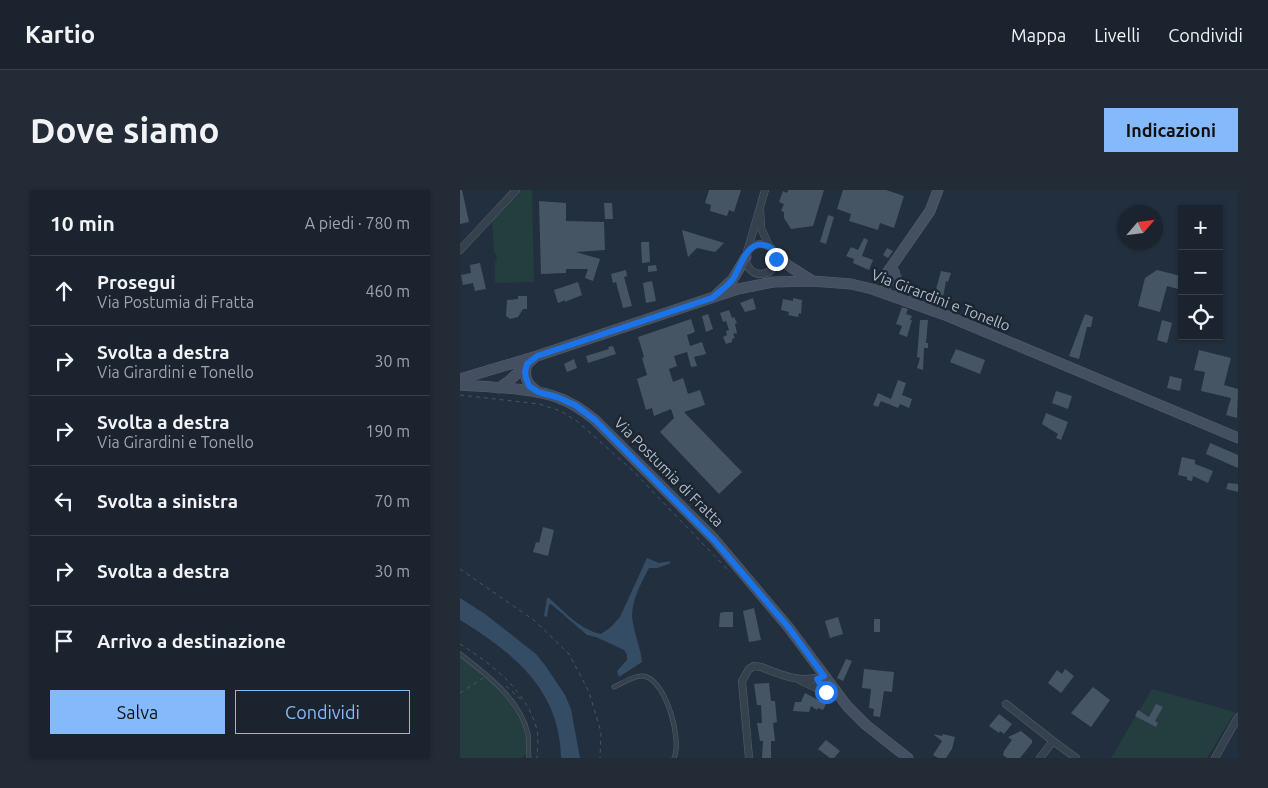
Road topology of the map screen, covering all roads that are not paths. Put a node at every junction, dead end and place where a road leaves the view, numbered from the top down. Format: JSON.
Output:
{"nodes":[{"id":1,"x":516,"y":190,"type":"edge"},
{"id":2,"x":765,"y":190,"type":"edge"},
{"id":3,"x":939,"y":190,"type":"edge"},
{"id":4,"x":760,"y":206,"type":"junction"},
{"id":5,"x":460,"y":250,"type":"edge"},
{"id":6,"x":772,"y":250,"type":"junction"},
{"id":7,"x":746,"y":256,"type":"junction"},
{"id":8,"x":892,"y":269,"type":"junction"},
{"id":9,"x":812,"y":281,"type":"junction"},
{"id":10,"x":861,"y":286,"type":"junction"},
{"id":11,"x":885,"y":293,"type":"junction"},
{"id":12,"x":712,"y":298,"type":"junction"},
{"id":13,"x":912,"y":303,"type":"junction"},
{"id":14,"x":537,"y":356,"type":"junction"},
{"id":15,"x":527,"y":364,"type":"junction"},
{"id":16,"x":505,"y":366,"type":"junction"},
{"id":17,"x":460,"y":379,"type":"edge"},
{"id":18,"x":460,"y":385,"type":"edge"},
{"id":19,"x":499,"y":388,"type":"junction"},
{"id":20,"x":538,"y":392,"type":"junction"},
{"id":21,"x":1238,"y":438,"type":"edge"},
{"id":22,"x":460,"y":654,"type":"edge"},
{"id":23,"x":824,"y":676,"type":"junction"},
{"id":24,"x":798,"y":679,"type":"junction"},
{"id":25,"x":614,"y":687,"type":"dead end"},
{"id":26,"x":839,"y":697,"type":"junction"},
{"id":27,"x":1006,"y":704,"type":"dead end"},
{"id":28,"x":1238,"y":718,"type":"edge"},
{"id":29,"x":1236,"y":726,"type":"edge"},
{"id":30,"x":1052,"y":741,"type":"junction"},
{"id":31,"x":529,"y":758,"type":"edge"},
{"id":32,"x":674,"y":758,"type":"edge"},
{"id":33,"x":749,"y":758,"type":"edge"},
{"id":34,"x":908,"y":758,"type":"edge"},
{"id":35,"x":1040,"y":758,"type":"edge"},
{"id":36,"x":1076,"y":758,"type":"edge"},
{"id":37,"x":1215,"y":758,"type":"edge"}],
"edges":[{"from":1,"to":5,"type":"street"},
{"from":2,"to":4,"type":"street"},
{"from":3,"to":8,"type":"main road"},
{"from":4,"to":6,"type":"street"},
{"from":4,"to":7,"type":"street"},
{"from":6,"to":7,"type":"street"},
{"from":6,"to":7,"type":"street"},
{"from":6,"to":9,"type":"main road"},
{"from":7,"to":12,"type":"main road"},
{"from":8,"to":10,"type":"main road"},
{"from":8,"to":11,"type":"main road"},
{"from":8,"to":13,"type":"main road"},
{"from":9,"to":10,"type":"main road","name":"Via Girardini e Tonello"},
{"from":9,"to":12,"type":"main road","name":"Via Girardini e Tonello"},
{"from":10,"to":11,"type":"main road","name":"Via Girardini e Tonello"},
{"from":11,"to":13,"type":"main road","name":"Via Girardini e Tonello"},
{"from":12,"to":14,"type":"main road","name":"Via Girardini e Tonello"},
{"from":13,"to":21,"type":"main road","name":"Via Girardini e Tonello"},
{"from":14,"to":15,"type":"main road","name":"Via Girardini e Tonello"},
{"from":14,"to":16,"type":"main road","name":"Via Girardini e Tonello"},
{"from":15,"to":19,"type":"main road","name":"Via Girardini e Tonello"},
{"from":15,"to":20,"type":"main road"},
{"from":16,"to":17,"type":"main road","name":"Via Girardini e Tonello"},
{"from":16,"to":19,"type":"main road"},
{"from":18,"to":19,"type":"main road","name":"Via Postumia di Fratta"},
{"from":19,"to":20,"type":"main road","name":"Via Postumia di Fratta"},
{"from":20,"to":23,"type":"main road","name":"Via Postumia di Fratta"},
{"from":22,"to":31,"type":"lane"},
{"from":23,"to":24,"type":"street"},
{"from":23,"to":26,"type":"main road","name":"Via Postumia di Fratta"},
{"from":24,"to":26,"type":"street"},
{"from":24,"to":33,"type":"street"},
{"from":25,"to":32,"type":"lane"},
{"from":26,"to":34,"type":"main road","name":"Via Postumia di Fratta"},
{"from":27,"to":30,"type":"street"},
{"from":28,"to":29,"type":"street"},
{"from":29,"to":37,"type":"street"},
{"from":30,"to":35,"type":"street"},
{"from":30,"to":36,"type":"street"}]}
